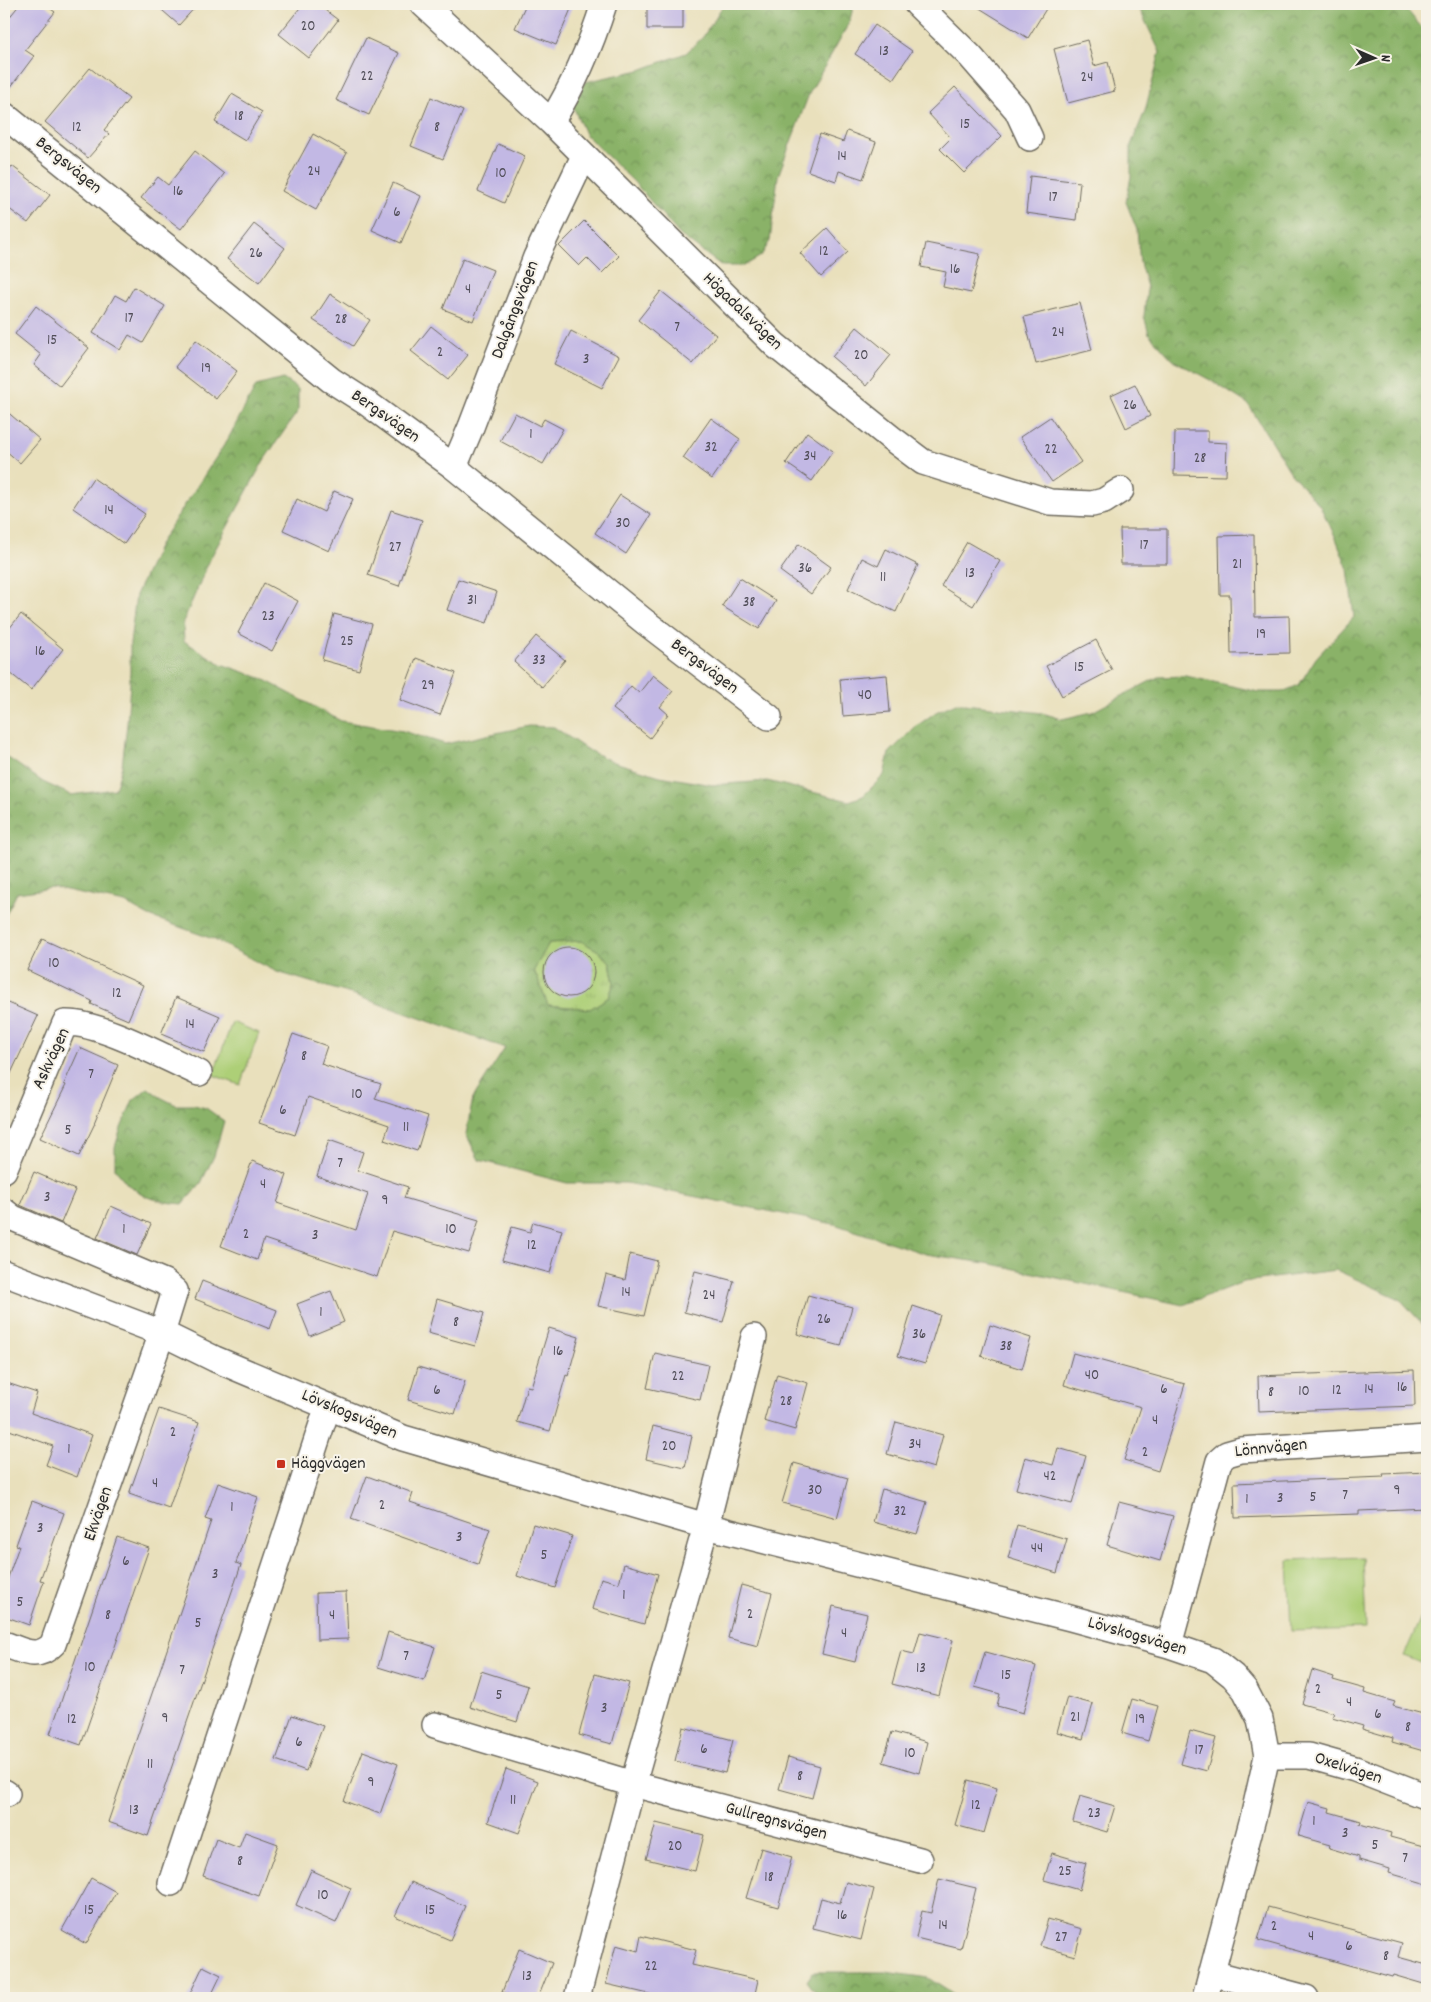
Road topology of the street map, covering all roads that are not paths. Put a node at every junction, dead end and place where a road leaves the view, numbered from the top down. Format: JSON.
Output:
{"nodes":[{"id":1,"x":423,"y":4,"type":"edge"},
{"id":2,"x":604,"y":4,"type":"edge"},
{"id":3,"x":917,"y":4,"type":"edge"},
{"id":4,"x":4,"y":115,"type":"edge"},
{"id":5,"x":551,"y":122,"type":"junction"},
{"id":6,"x":1030,"y":138,"type":"dead end"},
{"id":7,"x":584,"y":156,"type":"junction"},
{"id":8,"x":454,"y":466,"type":"junction"},
{"id":9,"x":1122,"y":490,"type":"dead end"},
{"id":10,"x":769,"y":717,"type":"dead end"},
{"id":11,"x":199,"y":1073,"type":"dead end"},
{"id":12,"x":4,"y":1170,"type":"edge"},
{"id":13,"x":4,"y":1211,"type":"edge"},
{"id":14,"x":4,"y":1273,"type":"edge"},
{"id":15,"x":162,"y":1333,"type":"junction"},
{"id":16,"x":754,"y":1337,"type":"dead end"},
{"id":17,"x":328,"y":1406,"type":"junction"},
{"id":18,"x":1427,"y":1438,"type":"edge"},
{"id":19,"x":706,"y":1526,"type":"junction"},
{"id":20,"x":4,"y":1644,"type":"edge"},
{"id":21,"x":1169,"y":1645,"type":"junction"},
{"id":22,"x":435,"y":1725,"type":"dead end"},
{"id":23,"x":1267,"y":1756,"type":"junction"},
{"id":24,"x":633,"y":1784,"type":"junction"},
{"id":25,"x":1427,"y":1797,"type":"edge"},
{"id":26,"x":920,"y":1860,"type":"dead end"},
{"id":27,"x":171,"y":1883,"type":"dead end"},
{"id":28,"x":1212,"y":1973,"type":"junction"},
{"id":29,"x":577,"y":1998,"type":"edge"},
{"id":30,"x":1205,"y":1998,"type":"edge"},
{"id":31,"x":1306,"y":1998,"type":"edge"}],
"edges":[{"from":1,"to":5,"type":"street","name":"Högadalsvägen"},
{"from":2,"to":5,"type":"street"},
{"from":3,"to":6,"type":"street"},
{"from":4,"to":8,"type":"street","name":"Bergsvägen"},
{"from":5,"to":7,"type":"street","name":"Högadalsvägen"},
{"from":7,"to":8,"type":"street","name":"Dalgångsvägen"},
{"from":7,"to":9,"type":"street","name":"Högadalsvägen"},
{"from":8,"to":10,"type":"street","name":"Bergsvägen"},
{"from":11,"to":12,"type":"street","name":"Askvägen"},
{"from":13,"to":15,"type":"street","name":"Ekvägen"},
{"from":14,"to":15,"type":"street","name":"Lövskogsvägen"},
{"from":15,"to":17,"type":"street","name":"Lövskogsvägen"},
{"from":15,"to":20,"type":"street","name":"Ekvägen"},
{"from":16,"to":19,"type":"street"},
{"from":17,"to":19,"type":"street","name":"Lövskogsvägen"},
{"from":17,"to":27,"type":"street"},
{"from":18,"to":21,"type":"street","name":"Lönnvägen"},
{"from":19,"to":21,"type":"street","name":"Lövskogsvägen"},
{"from":19,"to":24,"type":"street"},
{"from":21,"to":23,"type":"street","name":"Lövskogsvägen"},
{"from":22,"to":24,"type":"street","name":"Gullregnsvägen"},
{"from":23,"to":25,"type":"street","name":"Oxelvägen"},
{"from":23,"to":28,"type":"street","name":"Lövskogsvägen"},
{"from":24,"to":26,"type":"street","name":"Gullregnsvägen"},
{"from":24,"to":29,"type":"street"},
{"from":28,"to":30,"type":"street","name":"Lövskogsvägen"},
{"from":28,"to":31,"type":"street"}]}
